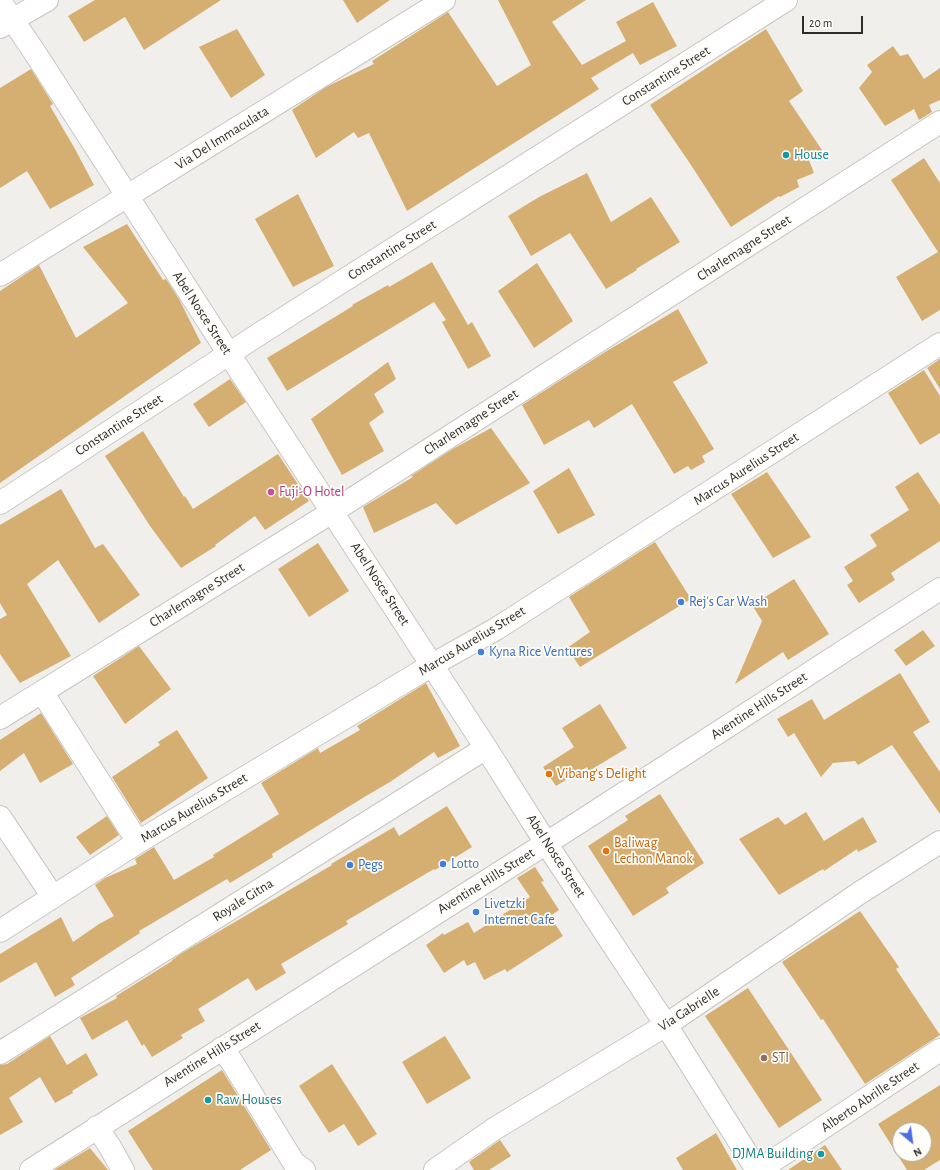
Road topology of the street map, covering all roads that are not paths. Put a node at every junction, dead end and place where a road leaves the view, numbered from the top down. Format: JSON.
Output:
{"nodes":[{"id":1,"x":47,"y":0,"type":"edge"},
{"id":2,"x":444,"y":0,"type":"edge"},
{"id":3,"x":786,"y":0,"type":"edge"},
{"id":4,"x":0,"y":1,"type":"edge"},
{"id":5,"x":6,"y":24,"type":"edge"},
{"id":6,"x":940,"y":122,"type":"edge"},
{"id":7,"x":126,"y":196,"type":"junction"},
{"id":8,"x":0,"y":275,"type":"edge"},
{"id":9,"x":940,"y":344,"type":"edge"},
{"id":10,"x":228,"y":354,"type":"junction"},
{"id":11,"x":0,"y":503,"type":"edge"},
{"id":12,"x":332,"y":512,"type":"junction"},
{"id":13,"x":940,"y":589,"type":"edge"},
{"id":14,"x":432,"y":665,"type":"junction"},
{"id":15,"x":42,"y":692,"type":"junction"},
{"id":16,"x":0,"y":718,"type":"edge"},
{"id":17,"x":486,"y":748,"type":"junction"},
{"id":18,"x":0,"y":817,"type":"edge"},
{"id":19,"x":138,"y":842,"type":"junction"},
{"id":20,"x":940,"y":842,"type":"edge"},
{"id":21,"x":546,"y":843,"type":"junction"},
{"id":22,"x":53,"y":897,"type":"junction"},
{"id":23,"x":0,"y":932,"type":"edge"},
{"id":24,"x":666,"y":1025,"type":"junction"},
{"id":25,"x":222,"y":1048,"type":"junction"},
{"id":26,"x":940,"y":1050,"type":"edge"},
{"id":27,"x":0,"y":1053,"type":"edge"},
{"id":28,"x":96,"y":1127,"type":"junction"},
{"id":29,"x":292,"y":1168,"type":"edge"},
{"id":30,"x":31,"y":1170,"type":"edge"},
{"id":31,"x":123,"y":1170,"type":"edge"},
{"id":32,"x":435,"y":1170,"type":"edge"},
{"id":33,"x":758,"y":1170,"type":"edge"}],
"edges":[{"from":1,"to":5,"type":"street"},
{"from":2,"to":7,"type":"street","name":"Via Del Immaculata"},
{"from":3,"to":10,"type":"street","name":"Constantine Street"},
{"from":4,"to":5,"type":"street","name":"Abel Nosce Street"},
{"from":5,"to":7,"type":"street","name":"Abel Nosce Street"},
{"from":6,"to":12,"type":"street","name":"Charlemagne Street"},
{"from":7,"to":8,"type":"street","name":"Via Del Immaculata"},
{"from":7,"to":10,"type":"street","name":"Abel Nosce Street"},
{"from":9,"to":14,"type":"street","name":"Marcus Aurelius Street"},
{"from":10,"to":11,"type":"street","name":"Constantine Street"},
{"from":10,"to":12,"type":"street","name":"Abel Nosce Street"},
{"from":12,"to":14,"type":"street","name":"Abel Nosce Street"},
{"from":12,"to":15,"type":"street","name":"Charlemagne Street"},
{"from":13,"to":21,"type":"street","name":"Aventine Hills Street"},
{"from":14,"to":17,"type":"street","name":"Abel Nosce Street"},
{"from":14,"to":19,"type":"street","name":"Marcus Aurelius Street"},
{"from":15,"to":16,"type":"street","name":"Charlemagne Street"},
{"from":15,"to":19,"type":"street"},
{"from":17,"to":21,"type":"street","name":"Abel Nosce Street"},
{"from":17,"to":27,"type":"street","name":"Royale Gitna"},
{"from":18,"to":22,"type":"street"},
{"from":19,"to":22,"type":"street","name":"Marcus Aurelius Street"},
{"from":20,"to":24,"type":"street","name":"Via Gabrielle"},
{"from":21,"to":24,"type":"street","name":"Abel Nosce Street"},
{"from":21,"to":25,"type":"street","name":"Aventine Hills Street"},
{"from":22,"to":23,"type":"street","name":"Marcus Aurelius Street"},
{"from":24,"to":32,"type":"street","name":"Via Gabrielle"},
{"from":24,"to":33,"type":"street","name":"Abel Nosce Street"},
{"from":25,"to":28,"type":"street","name":"Aventine Hills Street"},
{"from":25,"to":29,"type":"street"},
{"from":26,"to":33,"type":"street","name":"Alberto Abrille Street"},
{"from":28,"to":30,"type":"street","name":"Aventine Hills Street"},
{"from":28,"to":31,"type":"street"}]}
